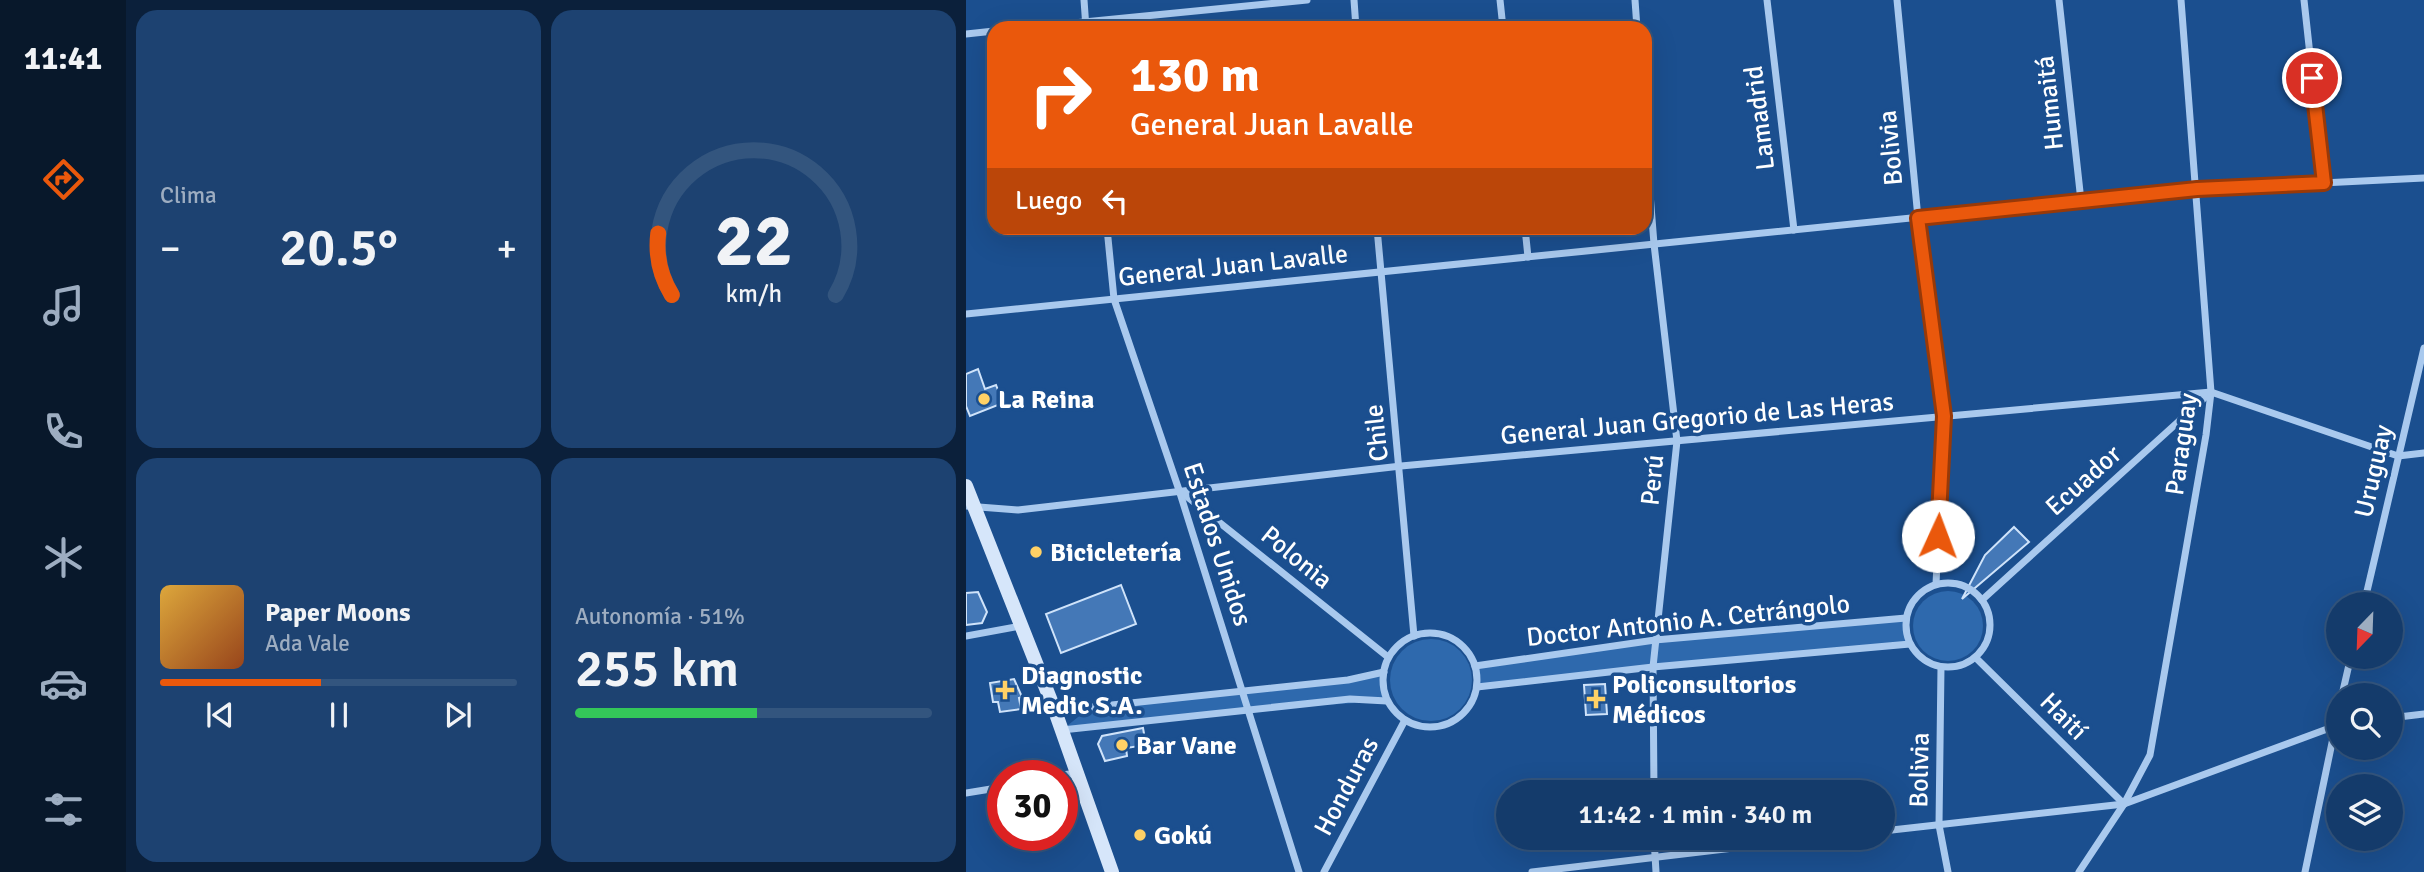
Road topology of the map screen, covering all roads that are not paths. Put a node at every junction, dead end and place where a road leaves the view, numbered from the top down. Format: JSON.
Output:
{"nodes":[{"id":1,"x":1084,"y":0,"type":"edge"},
{"id":2,"x":1307,"y":0,"type":"edge"},
{"id":3,"x":1354,"y":0,"type":"edge"},
{"id":4,"x":1500,"y":0,"type":"edge"},
{"id":5,"x":1635,"y":0,"type":"edge"},
{"id":6,"x":1766,"y":0,"type":"edge"},
{"id":7,"x":1897,"y":0,"type":"edge"},
{"id":8,"x":2059,"y":0,"type":"edge"},
{"id":9,"x":2181,"y":0,"type":"edge"},
{"id":10,"x":2304,"y":0,"type":"edge"},
{"id":11,"x":1086,"y":21,"type":"edge"},
{"id":12,"x":1121,"y":21,"type":"edge"},
{"id":13,"x":1356,"y":21,"type":"edge"},
{"id":14,"x":1502,"y":21,"type":"edge"},
{"id":15,"x":1636,"y":21,"type":"edge"},
{"id":16,"x":987,"y":32,"type":"edge"},
{"id":17,"x":966,"y":34,"type":"edge"},
{"id":18,"x":2424,"y":178,"type":"edge"},
{"id":19,"x":2324,"y":183,"type":"junction"},
{"id":20,"x":2197,"y":189,"type":"junction"},
{"id":21,"x":2081,"y":201,"type":"junction"},
{"id":22,"x":1918,"y":218,"type":"junction"},
{"id":23,"x":1652,"y":219,"type":"edge"},
{"id":24,"x":1794,"y":230,"type":"junction"},
{"id":25,"x":1108,"y":235,"type":"edge"},
{"id":26,"x":1378,"y":235,"type":"edge"},
{"id":27,"x":1526,"y":235,"type":"edge"},
{"id":28,"x":1654,"y":244,"type":"junction"},
{"id":29,"x":1528,"y":257,"type":"junction"},
{"id":30,"x":1381,"y":272,"type":"junction"},
{"id":31,"x":1114,"y":299,"type":"junction"},
{"id":32,"x":966,"y":314,"type":"edge"},
{"id":33,"x":2424,"y":348,"type":"edge"},
{"id":34,"x":2211,"y":392,"type":"junction"},
{"id":35,"x":1944,"y":416,"type":"junction"},
{"id":36,"x":1677,"y":440,"type":"junction"},
{"id":37,"x":2424,"y":453,"type":"edge"},
{"id":38,"x":2398,"y":456,"type":"junction"},
{"id":39,"x":1401,"y":466,"type":"junction"},
{"id":40,"x":966,"y":486,"type":"edge"},
{"id":41,"x":1180,"y":491,"type":"junction"},
{"id":42,"x":970,"y":506,"type":"edge"},
{"id":43,"x":1936,"y":584,"type":"junction"},
{"id":44,"x":2367,"y":592,"type":"edge"},
{"id":45,"x":1982,"y":600,"type":"junction"},
{"id":46,"x":1906,"y":618,"type":"junction"},
{"id":47,"x":1021,"y":626,"type":"junction"},
{"id":48,"x":966,"y":636,"type":"edge"},
{"id":49,"x":1414,"y":636,"type":"junction"},
{"id":50,"x":1655,"y":639,"type":"junction"},
{"id":51,"x":1910,"y":644,"type":"junction"},
{"id":52,"x":1388,"y":657,"type":"junction"},
{"id":53,"x":1976,"y":657,"type":"junction"},
{"id":54,"x":1475,"y":666,"type":"junction"},
{"id":55,"x":1653,"y":667,"type":"junction"},
{"id":56,"x":1941,"y":667,"type":"junction"},
{"id":57,"x":1384,"y":672,"type":"junction"},
{"id":58,"x":1477,"y":687,"type":"junction"},
{"id":59,"x":1242,"y":691,"type":"junction"},
{"id":60,"x":1387,"y":701,"type":"junction"},
{"id":61,"x":1247,"y":710,"type":"junction"},
{"id":62,"x":1055,"y":711,"type":"junction"},
{"id":63,"x":2424,"y":715,"type":"edge"},
{"id":64,"x":2403,"y":717,"type":"edge"},
{"id":65,"x":1405,"y":720,"type":"junction"},
{"id":66,"x":2326,"y":729,"type":"edge"},
{"id":67,"x":1062,"y":730,"type":"junction"},
{"id":68,"x":1072,"y":760,"type":"edge"},
{"id":69,"x":2329,"y":760,"type":"edge"},
{"id":70,"x":1078,"y":776,"type":"edge"},
{"id":71,"x":1654,"y":780,"type":"edge"},
{"id":72,"x":987,"y":789,"type":"edge"},
{"id":73,"x":966,"y":793,"type":"edge"},
{"id":74,"x":2124,"y":804,"type":"junction"},
{"id":75,"x":1939,"y":825,"type":"junction"},
{"id":76,"x":1895,"y":830,"type":"edge"},
{"id":77,"x":1654,"y":850,"type":"edge"},
{"id":78,"x":1708,"y":850,"type":"edge"},
{"id":79,"x":1654,"y":856,"type":"junction"},
{"id":80,"x":1112,"y":872,"type":"edge"},
{"id":81,"x":1299,"y":872,"type":"edge"},
{"id":82,"x":1324,"y":872,"type":"edge"},
{"id":83,"x":1532,"y":872,"type":"edge"},
{"id":84,"x":1656,"y":872,"type":"edge"},
{"id":85,"x":1948,"y":872,"type":"edge"},
{"id":86,"x":2079,"y":872,"type":"edge"},
{"id":87,"x":2305,"y":872,"type":"edge"}],
"edges":[{"from":1,"to":11,"type":"street"},
{"from":2,"to":12,"type":"street"},
{"from":3,"to":13,"type":"street"},
{"from":4,"to":14,"type":"street"},
{"from":5,"to":15,"type":"street"},
{"from":6,"to":24,"type":"street","name":"Lamadrid"},
{"from":7,"to":22,"type":"street","name":"Bolivia"},
{"from":8,"to":21,"type":"street","name":"Humaitá"},
{"from":9,"to":20,"type":"street","name":"Paraguay"},
{"from":10,"to":19,"type":"street"},
{"from":16,"to":17,"type":"street"},
{"from":18,"to":19,"type":"street","name":"General Juan Lavalle"},
{"from":19,"to":20,"type":"street","name":"General Juan Lavalle"},
{"from":20,"to":21,"type":"street","name":"General Juan Lavalle"},
{"from":20,"to":34,"type":"street","name":"Paraguay"},
{"from":21,"to":22,"type":"street","name":"General Juan Lavalle"},
{"from":22,"to":24,"type":"street","name":"General Juan Lavalle"},
{"from":22,"to":35,"type":"street","name":"Bolivia"},
{"from":23,"to":28,"type":"street","name":"Perú"},
{"from":24,"to":28,"type":"street","name":"General Juan Lavalle"},
{"from":25,"to":31,"type":"street","name":"Estados Unidos"},
{"from":26,"to":30,"type":"street","name":"Chile"},
{"from":27,"to":29,"type":"street"},
{"from":28,"to":29,"type":"street","name":"General Juan Lavalle"},
{"from":28,"to":36,"type":"street","name":"Perú"},
{"from":29,"to":30,"type":"street","name":"General Juan Lavalle"},
{"from":30,"to":31,"type":"street","name":"General Juan Lavalle"},
{"from":30,"to":39,"type":"street","name":"Chile"},
{"from":31,"to":32,"type":"street","name":"General Juan Lavalle"},
{"from":31,"to":41,"type":"street","name":"Estados Unidos"},
{"from":33,"to":38,"type":"street","name":"Uruguay"},
{"from":34,"to":35,"type":"street","name":"General Juan Gregorio de Las Heras"},
{"from":34,"to":38,"type":"street","name":"General Juan Gregorio de Las Heras"},
{"from":34,"to":45,"type":"street","name":"Ecuador"},
{"from":34,"to":74,"type":"street","name":"Paraguay"},
{"from":35,"to":36,"type":"street","name":"General Juan Gregorio de Las Heras"},
{"from":35,"to":43,"type":"street","name":"Bolivia"},
{"from":36,"to":39,"type":"street","name":"General Juan Gregorio de Las Heras"},
{"from":36,"to":50,"type":"street","name":"Perú"},
{"from":37,"to":38,"type":"street","name":"General Juan Gregorio de Las Heras"},
{"from":38,"to":44,"type":"street","name":"Uruguay"},
{"from":39,"to":41,"type":"street","name":"General Juan Gregorio de Las Heras"},
{"from":39,"to":49,"type":"street","name":"Chile"},
{"from":40,"to":42,"type":"main road"},
{"from":41,"to":42,"type":"street","name":"General Juan Gregorio de Las Heras"},
{"from":41,"to":52,"type":"street","name":"Polonia"},
{"from":41,"to":59,"type":"street","name":"Estados Unidos"},
{"from":42,"to":47,"type":"main road"},
{"from":43,"to":45,"type":"street"},
{"from":43,"to":46,"type":"street"},
{"from":45,"to":53,"type":"street"},
{"from":46,"to":50,"type":"street","name":"Doctor Antonio A. Cetrángolo"},
{"from":46,"to":51,"type":"street"},
{"from":47,"to":48,"type":"street"},
{"from":47,"to":62,"type":"main road"},
{"from":49,"to":52,"type":"street"},
{"from":49,"to":54,"type":"street"},
{"from":50,"to":54,"type":"street","name":"Doctor Antonio A. Cetrángolo"},
{"from":50,"to":55,"type":"street","name":"Perú"},
{"from":51,"to":55,"type":"street","name":"Doctor Antonio A. Cetrángolo"},
{"from":51,"to":56,"type":"street"},
{"from":52,"to":57,"type":"street"},
{"from":53,"to":56,"type":"street"},
{"from":53,"to":74,"type":"street","name":"Haití"},
{"from":54,"to":58,"type":"street"},
{"from":55,"to":58,"type":"street","name":"Doctor Antonio A. Cetrángolo"},
{"from":55,"to":71,"type":"street","name":"Perú"},
{"from":56,"to":75,"type":"street","name":"Bolivia"},
{"from":57,"to":59,"type":"street"},
{"from":57,"to":60,"type":"street"},
{"from":58,"to":65,"type":"street"},
{"from":59,"to":61,"type":"street","name":"Estados Unidos"},
{"from":59,"to":62,"type":"street"},
{"from":60,"to":61,"type":"street"},
{"from":60,"to":65,"type":"street"},
{"from":61,"to":67,"type":"street"},
{"from":61,"to":81,"type":"street","name":"Estados Unidos"},
{"from":62,"to":67,"type":"main road"},
{"from":63,"to":64,"type":"street"},
{"from":65,"to":82,"type":"street","name":"Honduras"},
{"from":66,"to":74,"type":"street"},
{"from":67,"to":68,"type":"main road"},
{"from":69,"to":87,"type":"street"},
{"from":70,"to":80,"type":"main road"},
{"from":72,"to":73,"type":"street"},
{"from":74,"to":75,"type":"street"},
{"from":74,"to":86,"type":"street","name":"Paraguay"},
{"from":75,"to":76,"type":"street"},
{"from":75,"to":85,"type":"street","name":"Bolivia"},
{"from":77,"to":79,"type":"street"},
{"from":78,"to":79,"type":"street"},
{"from":79,"to":83,"type":"street"},
{"from":79,"to":84,"type":"street"}]}
